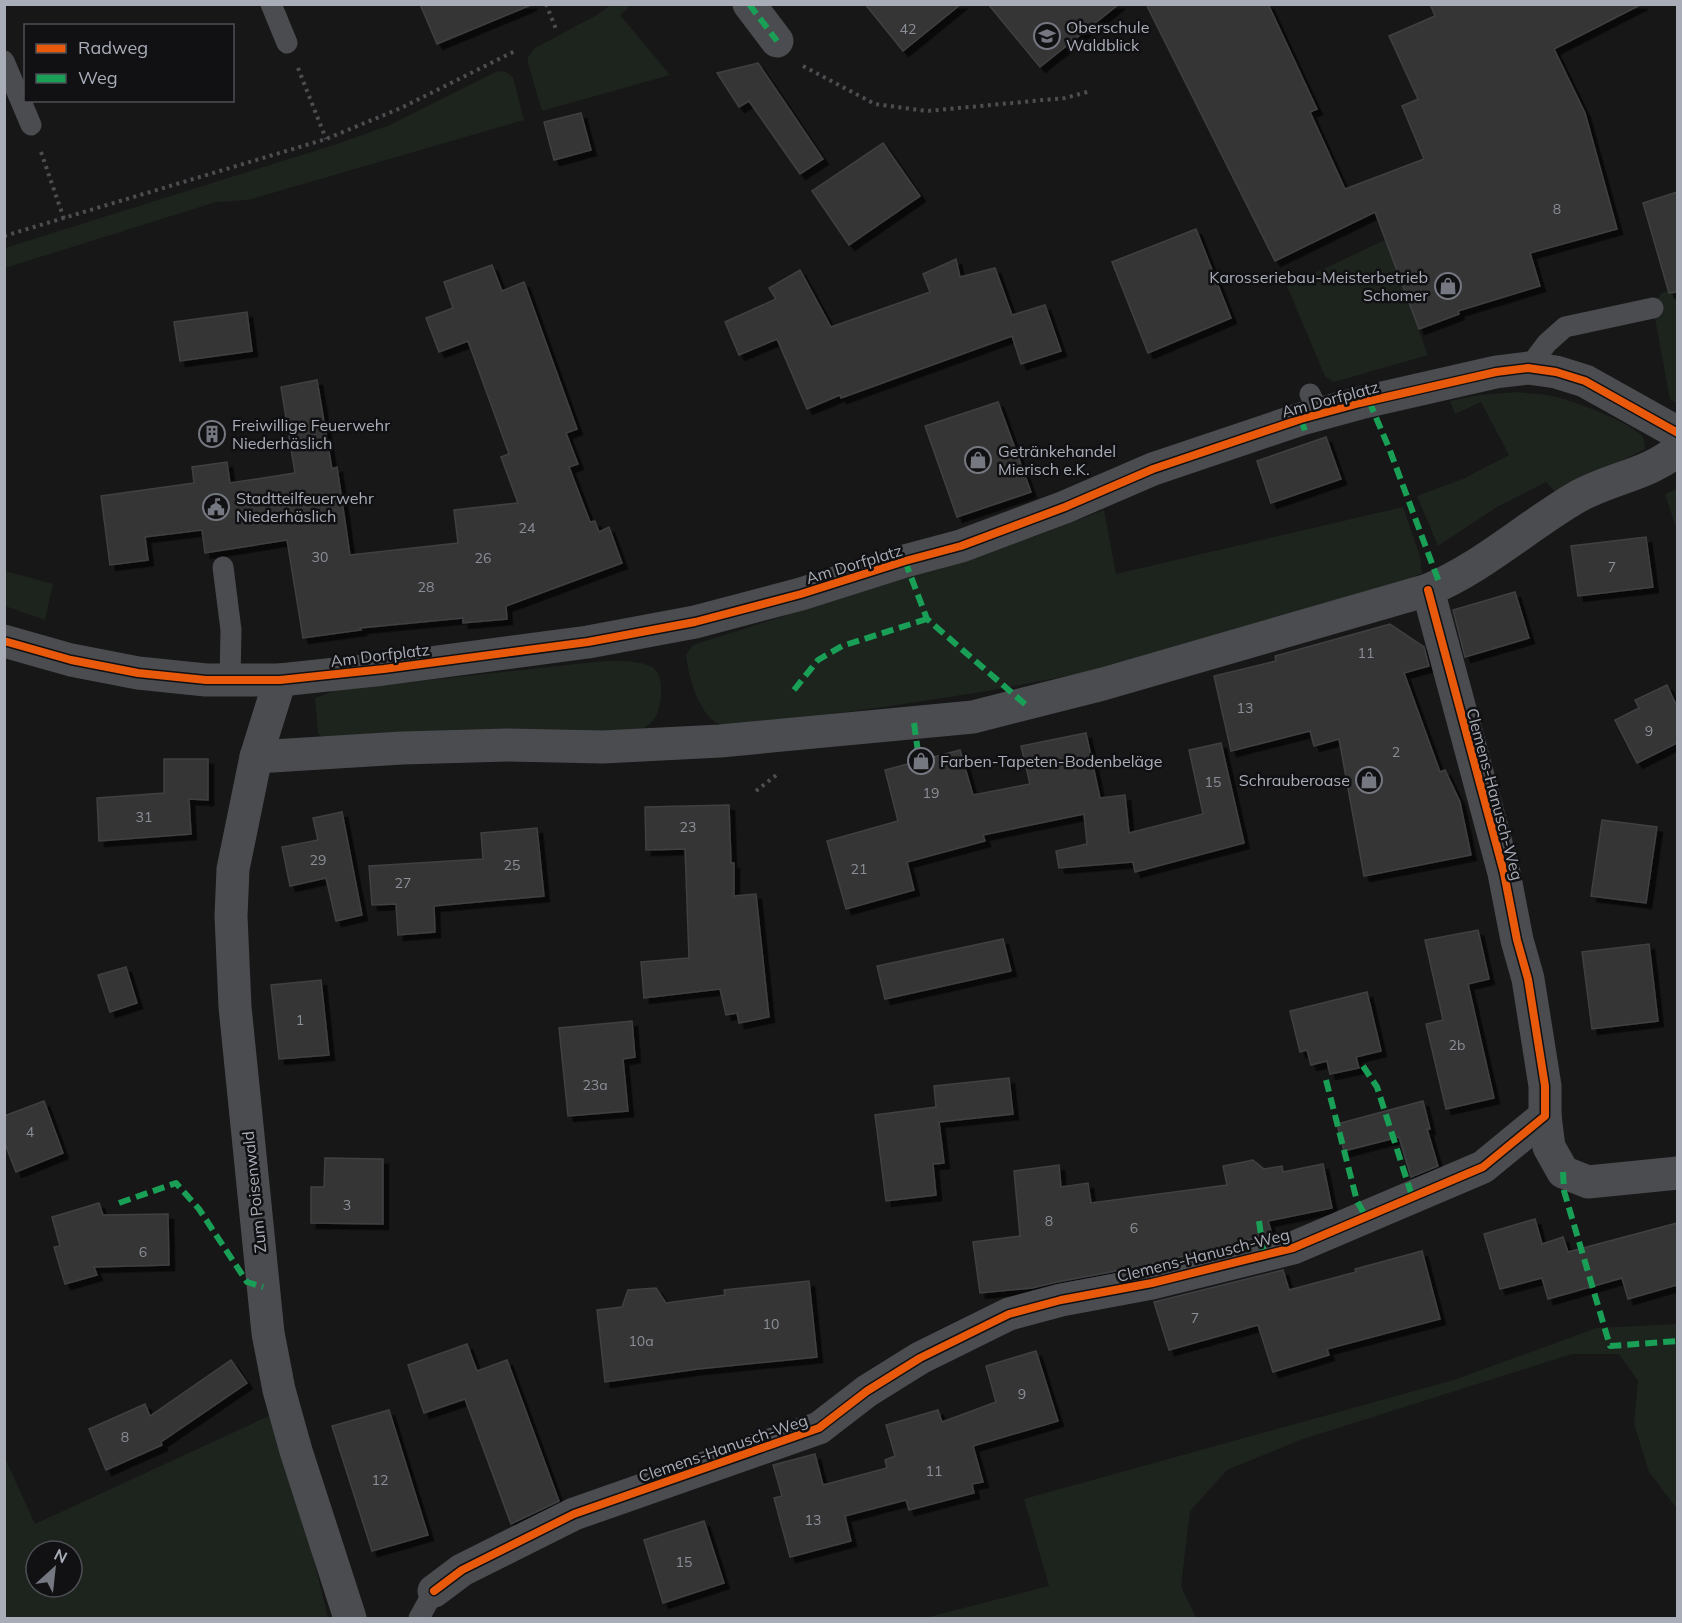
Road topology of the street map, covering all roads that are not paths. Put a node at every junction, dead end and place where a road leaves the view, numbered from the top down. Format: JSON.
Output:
{"nodes":[{"id":1,"x":271,"y":4,"type":"edge"},
{"id":2,"x":749,"y":4,"type":"edge"},
{"id":3,"x":777,"y":41,"type":"road end"},
{"id":4,"x":287,"y":43,"type":"road end"},
{"id":5,"x":4,"y":61,"type":"edge"},
{"id":6,"x":32,"y":125,"type":"road end"},
{"id":7,"x":1653,"y":308,"type":"dead end"},
{"id":8,"x":1528,"y":368,"type":"junction"},
{"id":9,"x":1677,"y":433,"type":"edge"},
{"id":10,"x":1677,"y":450,"type":"edge"},
{"id":11,"x":223,"y":567,"type":"dead end"},
{"id":12,"x":1428,"y":590,"type":"junction"},
{"id":13,"x":4,"y":640,"type":"edge"},
{"id":14,"x":230,"y":680,"type":"junction"},
{"id":15,"x":280,"y":680,"type":"junction"},
{"id":16,"x":256,"y":757,"type":"junction"},
{"id":17,"x":1545,"y":1116,"type":"junction"},
{"id":18,"x":1677,"y":1173,"type":"edge"},
{"id":19,"x":427,"y":1605,"type":"edge"},
{"id":20,"x":350,"y":1618,"type":"edge"}],
"edges":[{"from":1,"to":4,"type":"lane"},
{"from":2,"to":3,"type":"street"},
{"from":5,"to":6,"type":"lane"},
{"from":7,"to":8,"type":"lane"},
{"from":8,"to":9,"type":"street","name":"Am Dorfplatz"},
{"from":8,"to":15,"type":"street","name":"Am Dorfplatz"},
{"from":10,"to":12,"type":"street"},
{"from":11,"to":14,"type":"lane"},
{"from":12,"to":16,"type":"street"},
{"from":12,"to":17,"type":"street","name":"Clemens-Hanusch-Weg"},
{"from":13,"to":14,"type":"street","name":"Am Dorfplatz"},
{"from":14,"to":15,"type":"street","name":"Am Dorfplatz"},
{"from":15,"to":16,"type":"street"},
{"from":16,"to":20,"type":"street","name":"Zum Poisenwald"},
{"from":17,"to":18,"type":"street","name":"Clemens-Hanusch-Weg"},
{"from":17,"to":19,"type":"street","name":"Clemens-Hanusch-Weg"}]}
